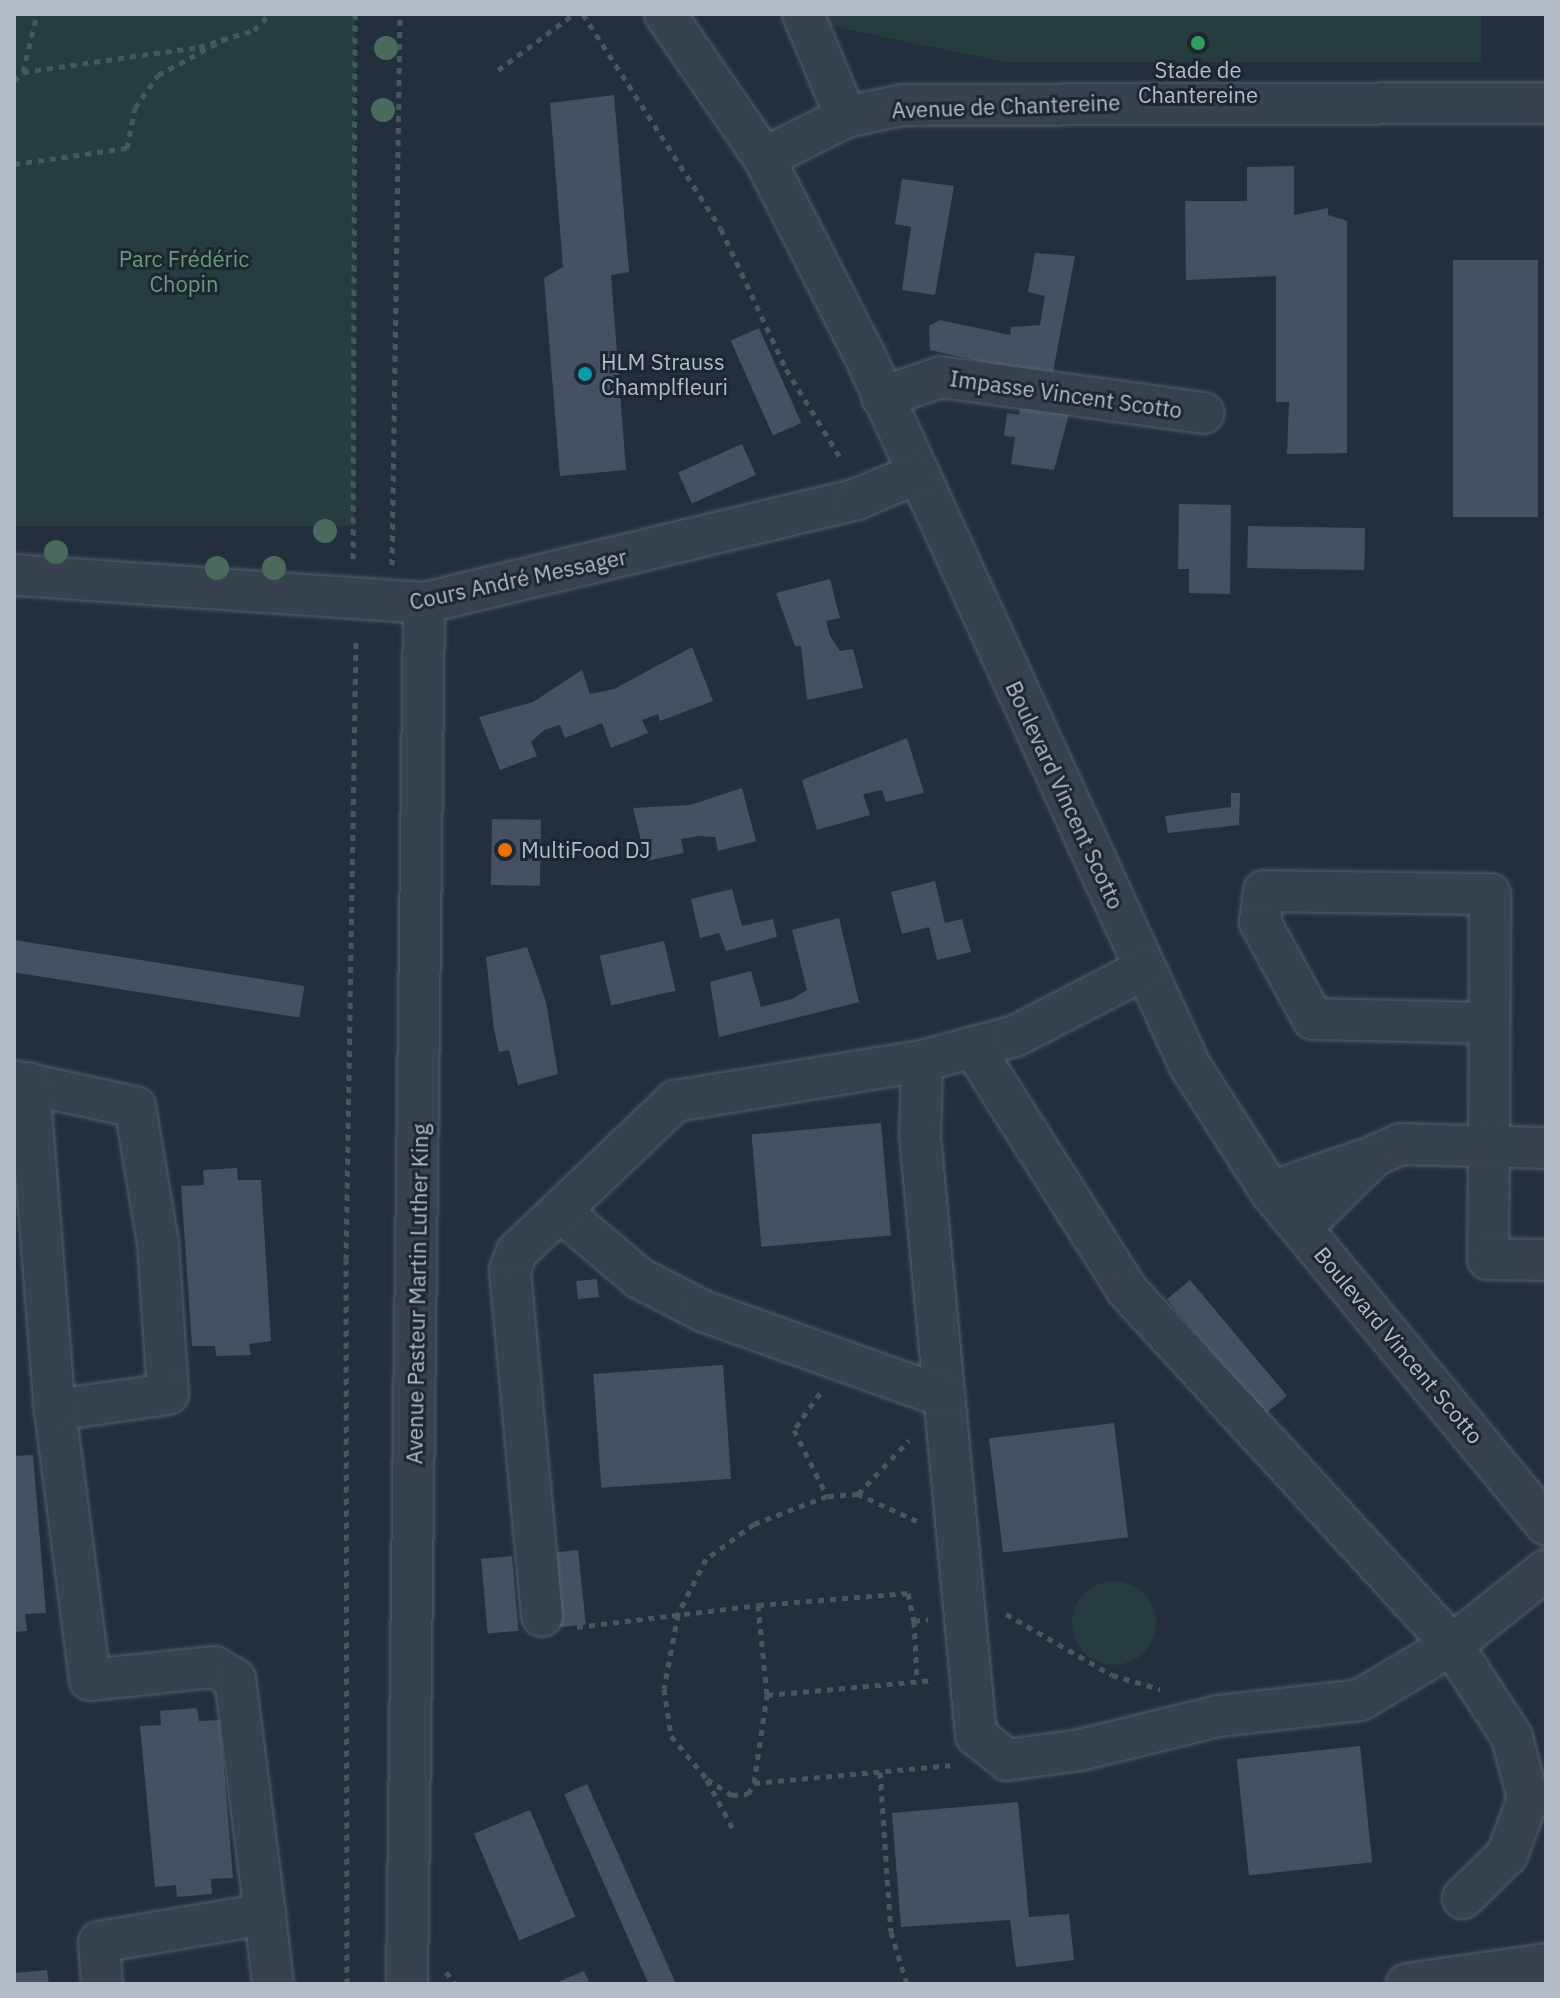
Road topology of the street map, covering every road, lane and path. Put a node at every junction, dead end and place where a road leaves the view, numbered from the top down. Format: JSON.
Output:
{"nodes":[{"id":1,"x":37,"y":14,"type":"edge"},
{"id":2,"x":270,"y":14,"type":"edge"},
{"id":3,"x":355,"y":14,"type":"edge"},
{"id":4,"x":574,"y":14,"type":"edge"},
{"id":5,"x":583,"y":14,"type":"edge"},
{"id":6,"x":665,"y":14,"type":"edge"},
{"id":7,"x":803,"y":14,"type":"edge"},
{"id":8,"x":225,"y":39,"type":"junction"},
{"id":9,"x":498,"y":70,"type":"dead end"},
{"id":10,"x":23,"y":72,"type":"junction"},
{"id":11,"x":14,"y":81,"type":"edge"},
{"id":12,"x":1546,"y":103,"type":"edge"},
{"id":13,"x":846,"y":117,"type":"junction"},
{"id":14,"x":764,"y":158,"type":"junction"},
{"id":15,"x":14,"y":164,"type":"edge"},
{"id":16,"x":882,"y":397,"type":"junction"},
{"id":17,"x":1204,"y":413,"type":"dead end"},
{"id":18,"x":840,"y":457,"type":"dead end"},
{"id":19,"x":916,"y":474,"type":"junction"},
{"id":20,"x":14,"y":575,"type":"edge"},
{"id":21,"x":353,"y":603,"type":"junction"},
{"id":22,"x":424,"y":603,"type":"junction"},
{"id":23,"x":1145,"y":969,"type":"junction"},
{"id":24,"x":1489,"y":1023,"type":"junction"},
{"id":25,"x":973,"y":1047,"type":"junction"},
{"id":26,"x":922,"y":1061,"type":"junction"},
{"id":27,"x":22,"y":1082,"type":"edge"},
{"id":28,"x":1489,"y":1146,"type":"junction"},
{"id":29,"x":1546,"y":1148,"type":"edge"},
{"id":30,"x":1374,"y":1156,"type":"junction"},
{"id":31,"x":1271,"y":1192,"type":"junction"},
{"id":32,"x":560,"y":1211,"type":"junction"},
{"id":33,"x":1301,"y":1228,"type":"junction"},
{"id":34,"x":1546,"y":1260,"type":"edge"},
{"id":35,"x":31,"y":1317,"type":"edge"},
{"id":36,"x":859,"y":1361,"type":"junction"},
{"id":37,"x":937,"y":1394,"type":"junction"},
{"id":38,"x":55,"y":1410,"type":"junction"},
{"id":39,"x":858,"y":1494,"type":"junction"},
{"id":40,"x":827,"y":1496,"type":"junction"},
{"id":41,"x":1546,"y":1525,"type":"edge"},
{"id":42,"x":959,"y":1548,"type":"junction"},
{"id":43,"x":1546,"y":1570,"type":"edge"},
{"id":44,"x":758,"y":1605,"type":"junction"},
{"id":45,"x":984,"y":1611,"type":"junction"},
{"id":46,"x":678,"y":1614,"type":"junction"},
{"id":47,"x":542,"y":1616,"type":"joint"},
{"id":48,"x":914,"y":1621,"type":"junction"},
{"id":49,"x":1452,"y":1645,"type":"junction"},
{"id":50,"x":917,"y":1680,"type":"junction"},
{"id":51,"x":971,"y":1681,"type":"junction"},
{"id":52,"x":767,"y":1695,"type":"junction"},
{"id":53,"x":1218,"y":1716,"type":"junction"},
{"id":54,"x":1007,"y":1760,"type":"junction"},
{"id":55,"x":880,"y":1772,"type":"junction"},
{"id":56,"x":707,"y":1779,"type":"junction"},
{"id":57,"x":754,"y":1783,"type":"junction"},
{"id":58,"x":734,"y":1831,"type":"dead end"},
{"id":59,"x":1463,"y":1898,"type":"dead end"},
{"id":60,"x":265,"y":1914,"type":"junction"},
{"id":61,"x":1546,"y":1964,"type":"edge"},
{"id":62,"x":102,"y":1984,"type":"edge"},
{"id":63,"x":273,"y":1984,"type":"edge"},
{"id":64,"x":347,"y":1984,"type":"edge"},
{"id":65,"x":407,"y":1984,"type":"edge"},
{"id":66,"x":907,"y":1984,"type":"edge"},
{"id":67,"x":1407,"y":1984,"type":"edge"}],
"edges":[{"from":1,"to":10,"type":"path"},
{"from":2,"to":8,"type":"path"},
{"from":3,"to":21,"type":"path"},
{"from":4,"to":9,"type":"path"},
{"from":5,"to":18,"type":"path"},
{"from":6,"to":14,"type":"street","name":"Boulevard Vincent Scotto"},
{"from":7,"to":13,"type":"street"},
{"from":8,"to":10,"type":"path"},
{"from":8,"to":15,"type":"path"},
{"from":10,"to":11,"type":"path"},
{"from":12,"to":13,"type":"street","name":"Avenue de Chantereine"},
{"from":13,"to":14,"type":"street","name":"Avenue de Chantereine"},
{"from":14,"to":16,"type":"street","name":"Boulevard Vincent Scotto"},
{"from":16,"to":17,"type":"street","name":"Impasse Vincent Scotto"},
{"from":16,"to":19,"type":"street","name":"Boulevard Vincent Scotto"},
{"from":19,"to":22,"type":"street","name":"Cours André Messager"},
{"from":19,"to":23,"type":"street","name":"Boulevard Vincent Scotto"},
{"from":20,"to":21,"type":"street","name":"Cours André Messager"},
{"from":21,"to":22,"type":"street","name":"Cours André Messager"},
{"from":21,"to":64,"type":"path"},
{"from":22,"to":65,"type":"street","name":"Avenue Pasteur Martin Luther King"},
{"from":23,"to":25,"type":"street"},
{"from":23,"to":31,"type":"street","name":"Boulevard Vincent Scotto"},
{"from":24,"to":24,"type":"street"},
{"from":24,"to":28,"type":"street"},
{"from":25,"to":26,"type":"street"},
{"from":25,"to":49,"type":"street"},
{"from":26,"to":32,"type":"street"},
{"from":26,"to":37,"type":"street"},
{"from":27,"to":35,"type":"street"},
{"from":27,"to":38,"type":"street"},
{"from":28,"to":29,"type":"street"},
{"from":28,"to":30,"type":"street"},
{"from":28,"to":34,"type":"street"},
{"from":30,"to":31,"type":"street"},
{"from":30,"to":33,"type":"street"},
{"from":31,"to":33,"type":"street","name":"Boulevard Vincent Scotto"},
{"from":32,"to":36,"type":"street"},
{"from":32,"to":47,"type":"street"},
{"from":33,"to":41,"type":"street","name":"Boulevard Vincent Scotto"},
{"from":35,"to":38,"type":"street"},
{"from":36,"to":37,"type":"street"},
{"from":36,"to":40,"type":"path"},
{"from":37,"to":39,"type":"path"},
{"from":37,"to":42,"type":"street"},
{"from":38,"to":60,"type":"street"},
{"from":39,"to":40,"type":"path"},
{"from":39,"to":42,"type":"path"},
{"from":40,"to":46,"type":"path"},
{"from":42,"to":45,"type":"street"},
{"from":43,"to":49,"type":"street"},
{"from":44,"to":46,"type":"path"},
{"from":44,"to":48,"type":"path"},
{"from":44,"to":52,"type":"path"},
{"from":45,"to":48,"type":"path"},
{"from":45,"to":51,"type":"street"},
{"from":45,"to":53,"type":"path"},
{"from":46,"to":47,"type":"path"},
{"from":46,"to":56,"type":"path"},
{"from":48,"to":50,"type":"path"},
{"from":49,"to":53,"type":"street"},
{"from":49,"to":59,"type":"street"},
{"from":50,"to":51,"type":"path"},
{"from":50,"to":52,"type":"path"},
{"from":51,"to":54,"type":"street"},
{"from":52,"to":57,"type":"path"},
{"from":53,"to":54,"type":"street"},
{"from":54,"to":55,"type":"path"},
{"from":55,"to":57,"type":"path"},
{"from":55,"to":66,"type":"path"},
{"from":56,"to":57,"type":"path"},
{"from":56,"to":58,"type":"path"},
{"from":60,"to":62,"type":"street"},
{"from":60,"to":63,"type":"street"},
{"from":61,"to":67,"type":"street"}]}
